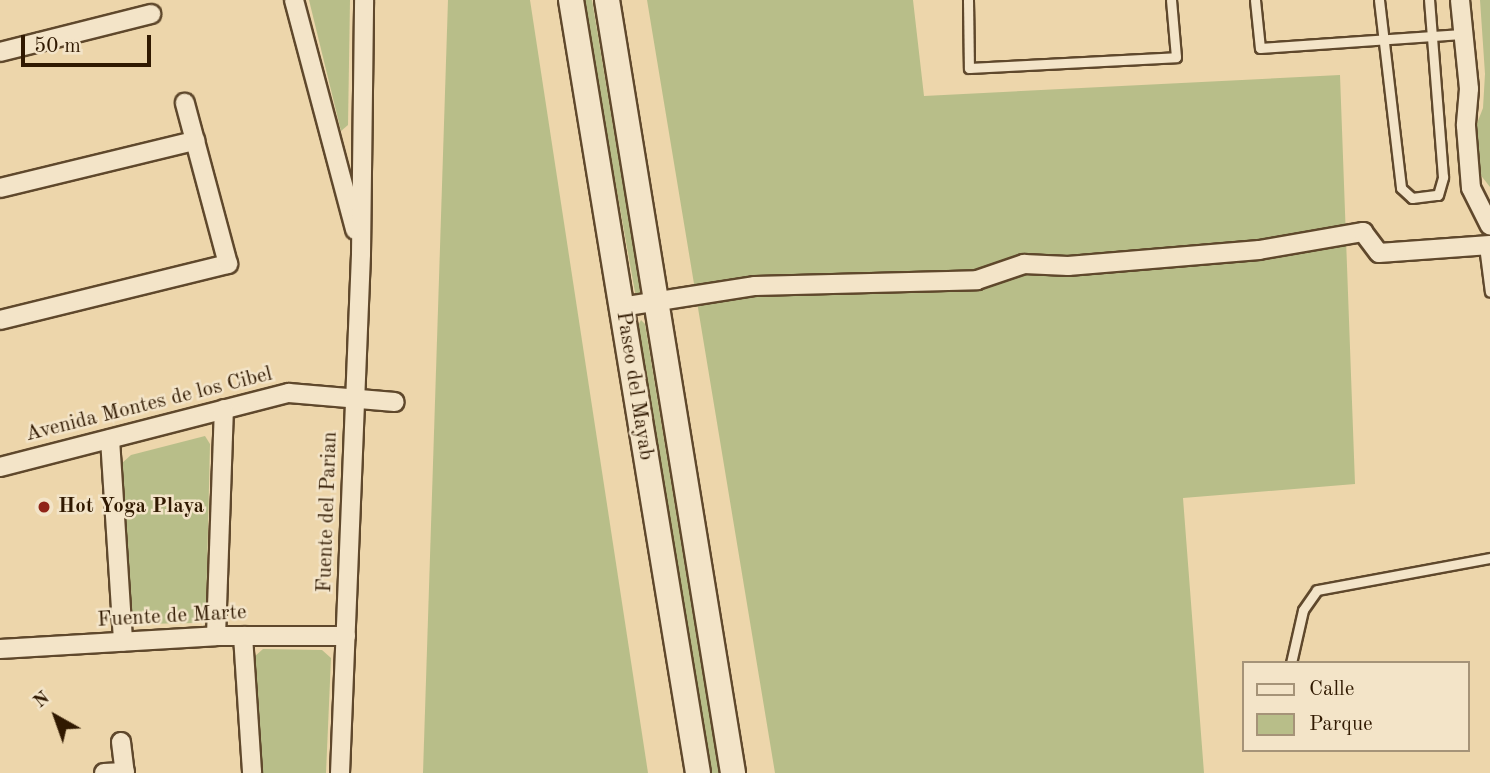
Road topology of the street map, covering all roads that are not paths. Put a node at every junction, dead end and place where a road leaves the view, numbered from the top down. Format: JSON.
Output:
{"nodes":[{"id":1,"x":294,"y":0,"type":"edge"},
{"id":2,"x":364,"y":0,"type":"edge"},
{"id":3,"x":571,"y":0,"type":"edge"},
{"id":4,"x":607,"y":0,"type":"edge"},
{"id":5,"x":968,"y":0,"type":"edge"},
{"id":6,"x":1171,"y":0,"type":"edge"},
{"id":7,"x":1255,"y":0,"type":"edge"},
{"id":8,"x":1379,"y":0,"type":"edge"},
{"id":9,"x":1429,"y":0,"type":"edge"},
{"id":10,"x":1460,"y":0,"type":"edge"},
{"id":11,"x":151,"y":14,"type":"dead end"},
{"id":12,"x":1462,"y":34,"type":"junction"},
{"id":13,"x":1434,"y":36,"type":"junction"},
{"id":14,"x":1384,"y":38,"type":"junction"},
{"id":15,"x":0,"y":52,"type":"edge"},
{"id":16,"x":184,"y":103,"type":"dead end"},
{"id":17,"x":195,"y":141,"type":"junction"},
{"id":18,"x":0,"y":188,"type":"edge"},
{"id":19,"x":1490,"y":226,"type":"edge"},
{"id":20,"x":1487,"y":246,"type":"edge"},
{"id":21,"x":361,"y":254,"type":"junction"},
{"id":22,"x":1490,"y":292,"type":"edge"},
{"id":23,"x":654,"y":301,"type":"junction"},
{"id":24,"x":621,"y":307,"type":"junction"},
{"id":25,"x":0,"y":320,"type":"edge"},
{"id":26,"x":356,"y":399,"type":"junction"},
{"id":27,"x":394,"y":402,"type":"dead end"},
{"id":28,"x":224,"y":410,"type":"junction"},
{"id":29,"x":110,"y":439,"type":"junction"},
{"id":30,"x":0,"y":467,"type":"edge"},
{"id":31,"x":1490,"y":558,"type":"edge"},
{"id":32,"x":216,"y":636,"type":"junction"},
{"id":33,"x":243,"y":636,"type":"junction"},
{"id":34,"x":346,"y":636,"type":"junction"},
{"id":35,"x":123,"y":642,"type":"junction"},
{"id":36,"x":0,"y":649,"type":"edge"},
{"id":37,"x":1291,"y":661,"type":"edge"},
{"id":38,"x":121,"y":742,"type":"dead end"},
{"id":39,"x":104,"y":773,"type":"edge"},
{"id":40,"x":125,"y":773,"type":"edge"},
{"id":41,"x":252,"y":773,"type":"edge"},
{"id":42,"x":340,"y":773,"type":"edge"},
{"id":43,"x":698,"y":773,"type":"edge"},
{"id":44,"x":733,"y":773,"type":"edge"}],
"edges":[{"from":1,"to":21,"type":"street","name":"Fuente del Parian"},
{"from":2,"to":21,"type":"street","name":"Fuente del Parian"},
{"from":3,"to":24,"type":"main road","name":"Paseo del Mayab"},
{"from":4,"to":23,"type":"main road","name":"Paseo del Mayab"},
{"from":5,"to":6,"type":"lane"},
{"from":7,"to":14,"type":"lane"},
{"from":8,"to":14,"type":"lane"},
{"from":9,"to":13,"type":"lane"},
{"from":10,"to":12,"type":"street"},
{"from":11,"to":15,"type":"street"},
{"from":12,"to":13,"type":"lane"},
{"from":12,"to":19,"type":"street"},
{"from":13,"to":14,"type":"lane"},
{"from":13,"to":14,"type":"lane"},
{"from":16,"to":17,"type":"street"},
{"from":17,"to":18,"type":"street"},
{"from":17,"to":25,"type":"street"},
{"from":20,"to":22,"type":"lane"},
{"from":20,"to":23,"type":"street"},
{"from":21,"to":26,"type":"street","name":"Fuente del Parian"},
{"from":23,"to":24,"type":"street"},
{"from":23,"to":44,"type":"main road","name":"Paseo del Mayab"},
{"from":24,"to":43,"type":"main road","name":"Paseo del Mayab"},
{"from":26,"to":27,"type":"street","name":"Avenida Montes de los Cibel"},
{"from":26,"to":28,"type":"street","name":"Avenida Montes de los Cibel"},
{"from":26,"to":34,"type":"street","name":"Fuente del Parian"},
{"from":28,"to":29,"type":"street","name":"Avenida Montes de los Cibel"},
{"from":28,"to":32,"type":"street"},
{"from":29,"to":30,"type":"street","name":"Avenida Montes de los Cibel"},
{"from":29,"to":35,"type":"street"},
{"from":31,"to":37,"type":"lane"},
{"from":32,"to":33,"type":"street","name":"Fuente de Marte"},
{"from":32,"to":35,"type":"street","name":"Fuente de Marte"},
{"from":33,"to":34,"type":"street","name":"Fuente de Marte"},
{"from":33,"to":41,"type":"street"},
{"from":34,"to":42,"type":"street","name":"Fuente del Parian"},
{"from":35,"to":36,"type":"street","name":"Fuente de Marte"},
{"from":38,"to":40,"type":"street"},
{"from":39,"to":40,"type":"street"}]}
